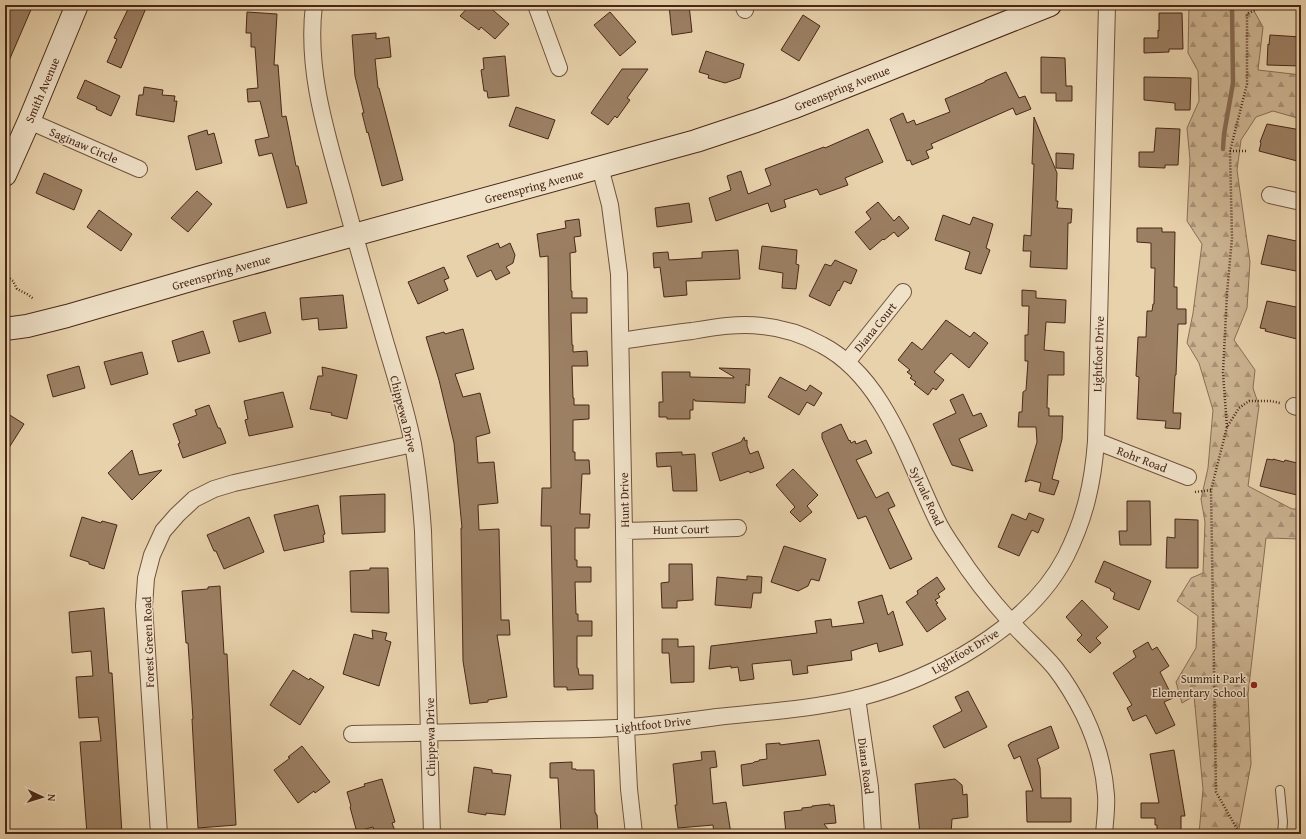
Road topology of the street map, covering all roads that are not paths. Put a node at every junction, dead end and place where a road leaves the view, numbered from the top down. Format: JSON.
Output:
{"nodes":[{"id":1,"x":77,"y":5,"type":"edge"},
{"id":2,"x":314,"y":5,"type":"edge"},
{"id":3,"x":536,"y":5,"type":"edge"},
{"id":4,"x":1050,"y":5,"type":"edge"},
{"id":5,"x":1108,"y":5,"type":"edge"},
{"id":6,"x":559,"y":68,"type":"dead end"},
{"id":7,"x":29,"y":122,"type":"junction"},
{"id":8,"x":600,"y":167,"type":"junction"},
{"id":9,"x":139,"y":169,"type":"dead end"},
{"id":10,"x":5,"y":175,"type":"edge"},
{"id":11,"x":1270,"y":195,"type":"dead end"},
{"id":12,"x":1301,"y":202,"type":"edge"},
{"id":13,"x":354,"y":235,"type":"junction"},
{"id":14,"x":903,"y":292,"type":"dead end"},
{"id":15,"x":5,"y":329,"type":"edge"},
{"id":16,"x":621,"y":341,"type":"junction"},
{"id":17,"x":846,"y":362,"type":"junction"},
{"id":18,"x":1096,"y":441,"type":"junction"},
{"id":19,"x":413,"y":444,"type":"junction"},
{"id":20,"x":1188,"y":477,"type":"dead end"},
{"id":21,"x":738,"y":528,"type":"dead end"},
{"id":22,"x":624,"y":530,"type":"junction"},
{"id":23,"x":1011,"y":622,"type":"junction"},
{"id":24,"x":857,"y":698,"type":"junction"},
{"id":25,"x":626,"y":728,"type":"junction"},
{"id":26,"x":430,"y":733,"type":"junction"},
{"id":27,"x":352,"y":734,"type":"dead end"},
{"id":28,"x":1280,"y":790,"type":"dead end"},
{"id":29,"x":159,"y":834,"type":"edge"},
{"id":30,"x":432,"y":834,"type":"edge"},
{"id":31,"x":634,"y":834,"type":"edge"},
{"id":32,"x":873,"y":834,"type":"edge"},
{"id":33,"x":1104,"y":834,"type":"edge"},
{"id":34,"x":1282,"y":834,"type":"edge"}],
"edges":[{"from":1,"to":7,"type":"main road","name":"Smith Avenue"},
{"from":2,"to":13,"type":"street","name":"Chippewa Drive"},
{"from":3,"to":6,"type":"street"},
{"from":4,"to":8,"type":"main road","name":"Greenspring Avenue"},
{"from":5,"to":18,"type":"street","name":"Lightfoot Drive"},
{"from":7,"to":9,"type":"street","name":"Saginaw Circle"},
{"from":7,"to":10,"type":"main road","name":"Smith Avenue"},
{"from":8,"to":13,"type":"main road","name":"Greenspring Avenue"},
{"from":8,"to":16,"type":"street","name":"Hunt Drive"},
{"from":11,"to":12,"type":"street"},
{"from":13,"to":15,"type":"main road","name":"Greenspring Avenue"},
{"from":13,"to":19,"type":"street","name":"Chippewa Drive"},
{"from":14,"to":17,"type":"street","name":"Diana Court"},
{"from":16,"to":17,"type":"street","name":"Sylvale Road"},
{"from":16,"to":22,"type":"street","name":"Hunt Drive"},
{"from":17,"to":23,"type":"street","name":"Sylvale Road"},
{"from":18,"to":20,"type":"street","name":"Rohr Road"},
{"from":18,"to":23,"type":"street","name":"Lightfoot Drive"},
{"from":19,"to":26,"type":"street","name":"Chippewa Drive"},
{"from":19,"to":29,"type":"street","name":"Forest Green Road"},
{"from":21,"to":22,"type":"street","name":"Hunt Court"},
{"from":22,"to":25,"type":"street","name":"Hunt Drive"},
{"from":23,"to":24,"type":"street","name":"Lightfoot Drive"},
{"from":23,"to":33,"type":"street","name":"Sylvale Road"},
{"from":24,"to":25,"type":"street","name":"Lightfoot Drive"},
{"from":24,"to":32,"type":"street","name":"Diana Road"},
{"from":25,"to":26,"type":"street","name":"Lightfoot Drive"},
{"from":25,"to":31,"type":"street","name":"Hunt Drive"},
{"from":26,"to":27,"type":"street","name":"Lightfoot Drive"},
{"from":26,"to":30,"type":"street","name":"Chippewa Drive"},
{"from":28,"to":34,"type":"lane"}]}
